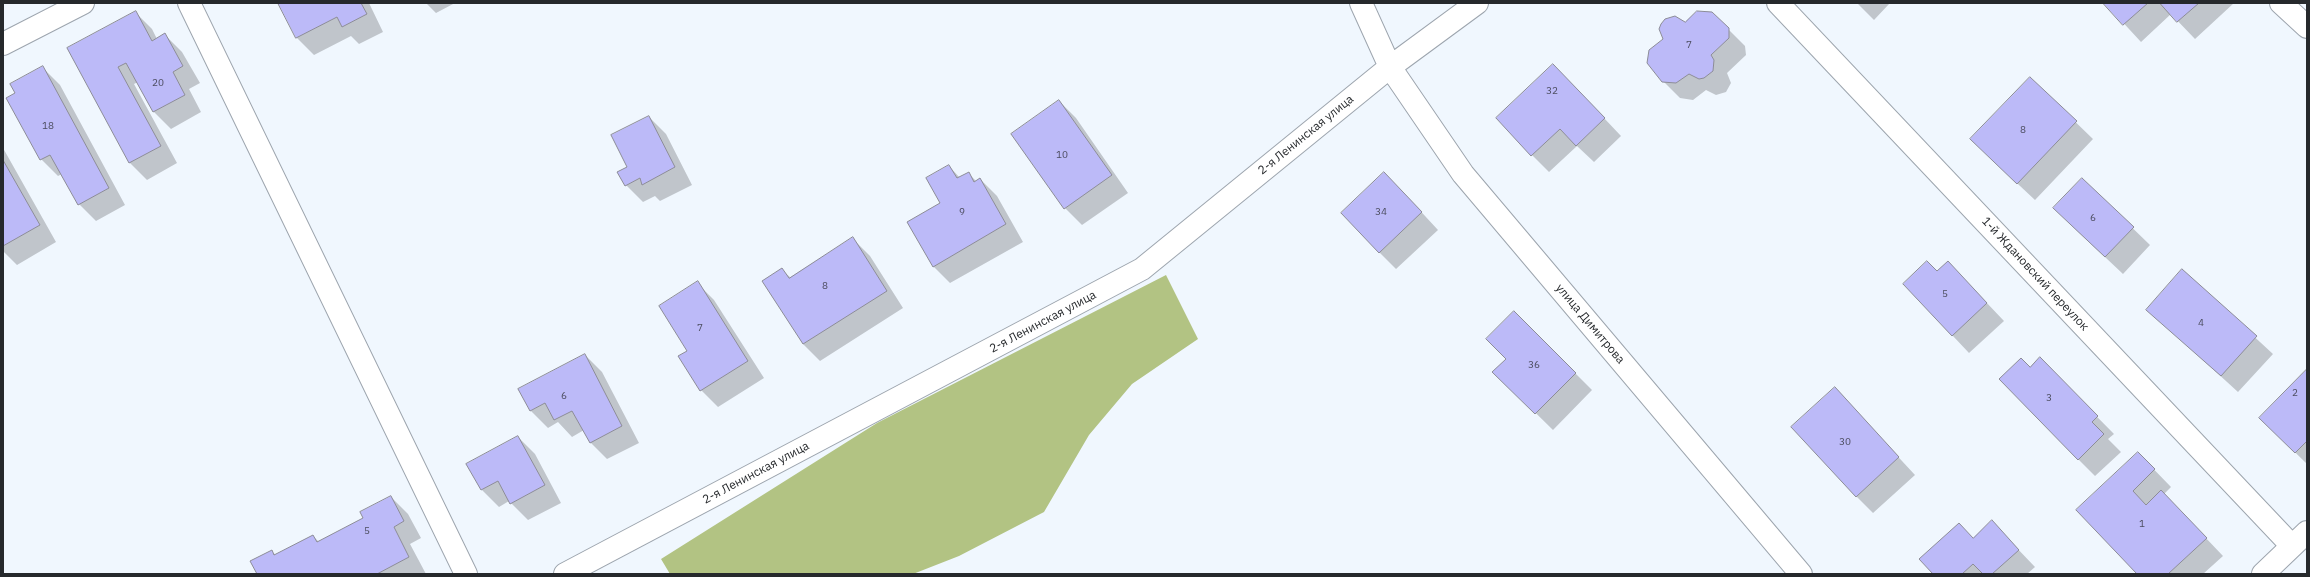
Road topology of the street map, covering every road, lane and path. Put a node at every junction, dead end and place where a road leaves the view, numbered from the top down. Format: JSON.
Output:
{"nodes":[{"id":1,"x":83,"y":3,"type":"edge"},
{"id":2,"x":189,"y":3,"type":"edge"},
{"id":3,"x":1361,"y":3,"type":"edge"},
{"id":4,"x":1477,"y":3,"type":"edge"},
{"id":5,"x":1778,"y":3,"type":"edge"},
{"id":6,"x":2282,"y":3,"type":"edge"},
{"id":7,"x":2307,"y":27,"type":"edge"},
{"id":8,"x":4,"y":40,"type":"edge"},
{"id":9,"x":1390,"y":67,"type":"junction"},
{"id":10,"x":2300,"y":539,"type":"edge"},
{"id":11,"x":466,"y":574,"type":"edge"},
{"id":12,"x":565,"y":574,"type":"edge"},
{"id":13,"x":1801,"y":574,"type":"edge"},
{"id":14,"x":2263,"y":574,"type":"edge"}],
"edges":[{"from":1,"to":8,"type":"street"},
{"from":2,"to":11,"type":"street"},
{"from":3,"to":9,"type":"street","name":"улица Димитрова"},
{"from":4,"to":9,"type":"street","name":"2-я Ленинская улица"},
{"from":5,"to":10,"type":"street","name":"1-й Ждановский переулок"},
{"from":6,"to":7,"type":"street"},
{"from":9,"to":12,"type":"street","name":"2-я Ленинская улица"},
{"from":9,"to":13,"type":"street","name":"улица Димитрова"},
{"from":10,"to":14,"type":"street"}]}
